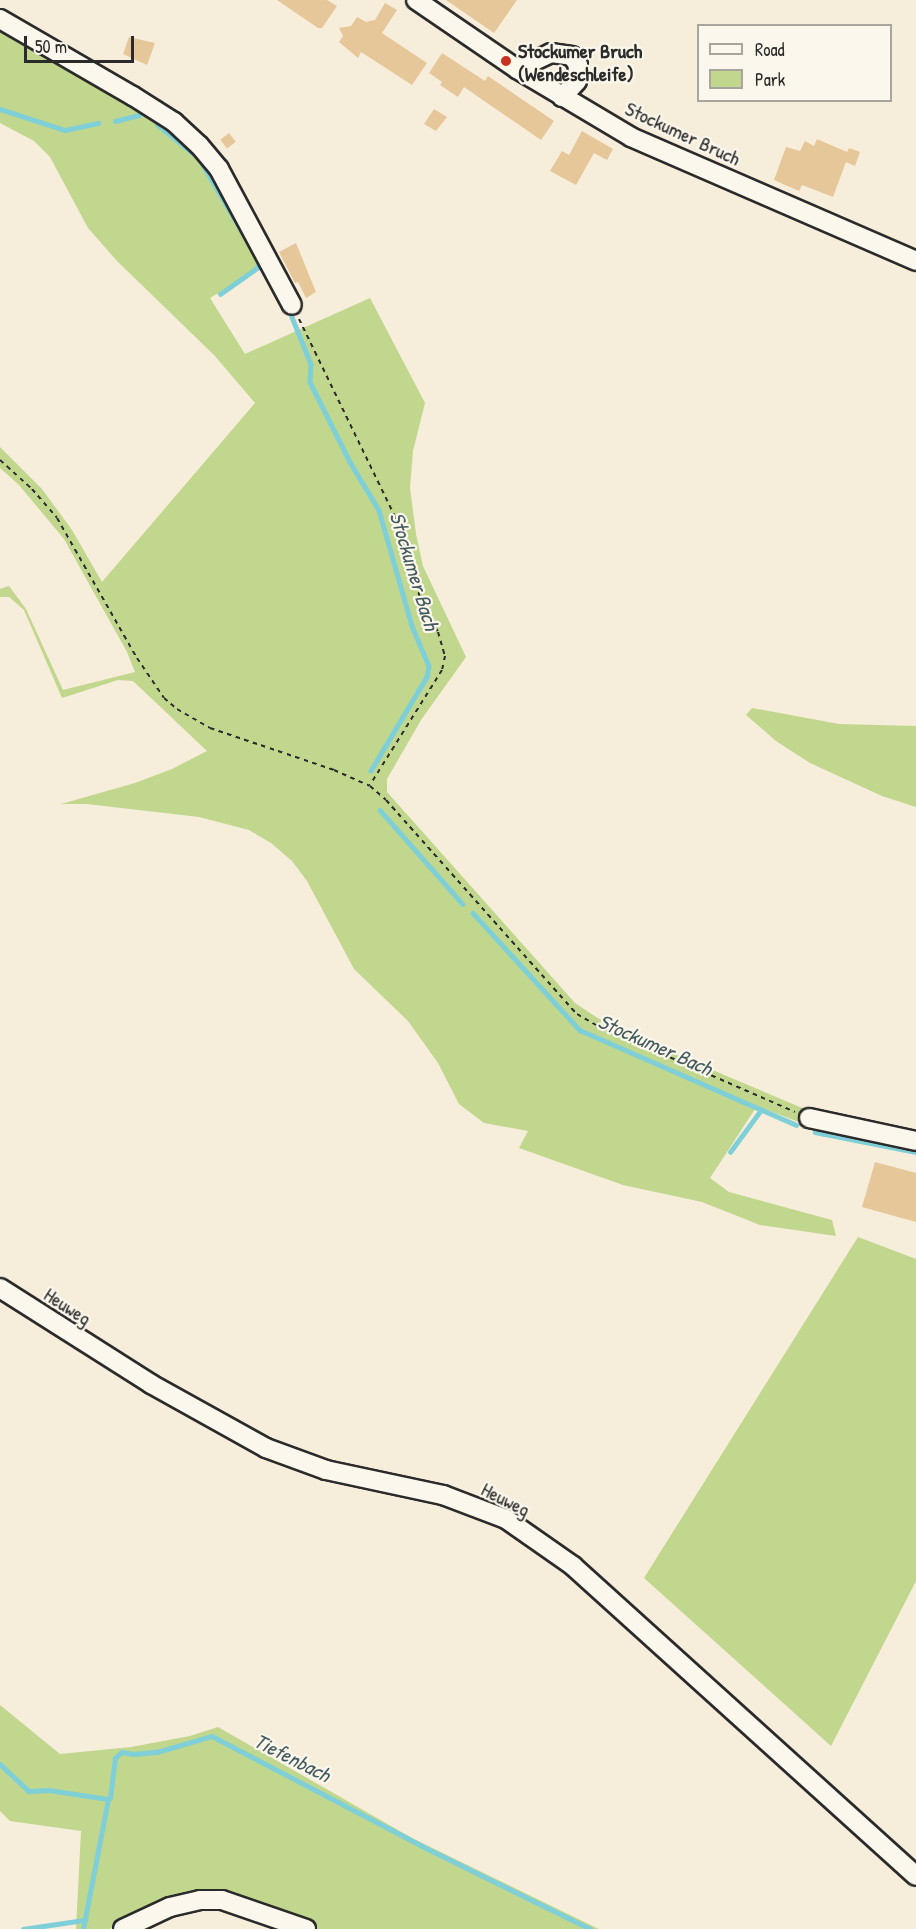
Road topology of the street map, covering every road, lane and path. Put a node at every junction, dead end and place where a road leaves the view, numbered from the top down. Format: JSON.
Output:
{"nodes":[{"id":1,"x":416,"y":0,"type":"edge"},
{"id":2,"x":0,"y":20,"type":"edge"},
{"id":3,"x":517,"y":69,"type":"junction"},
{"id":4,"x":562,"y":97,"type":"junction"},
{"id":5,"x":916,"y":261,"type":"edge"},
{"id":6,"x":292,"y":305,"type":"joint"},
{"id":7,"x":0,"y":460,"type":"edge"},
{"id":8,"x":370,"y":786,"type":"junction"},
{"id":9,"x":808,"y":1118,"type":"joint"},
{"id":10,"x":916,"y":1141,"type":"edge"},
{"id":11,"x":0,"y":1288,"type":"edge"},
{"id":12,"x":916,"y":1876,"type":"edge"},
{"id":13,"x":123,"y":1929,"type":"edge"},
{"id":14,"x":306,"y":1929,"type":"edge"}],
"edges":[{"from":1,"to":3,"type":"street","name":"Stockumer Bruch"},
{"from":2,"to":6,"type":"street"},
{"from":3,"to":4,"type":"street","name":"Stockumer Bruch"},
{"from":3,"to":4,"type":"street"},
{"from":4,"to":5,"type":"street","name":"Stockumer Bruch"},
{"from":6,"to":8,"type":"path"},
{"from":7,"to":8,"type":"path"},
{"from":8,"to":9,"type":"path"},
{"from":9,"to":10,"type":"street"},
{"from":11,"to":12,"type":"street","name":"Heuweg"},
{"from":13,"to":14,"type":"street"}]}
